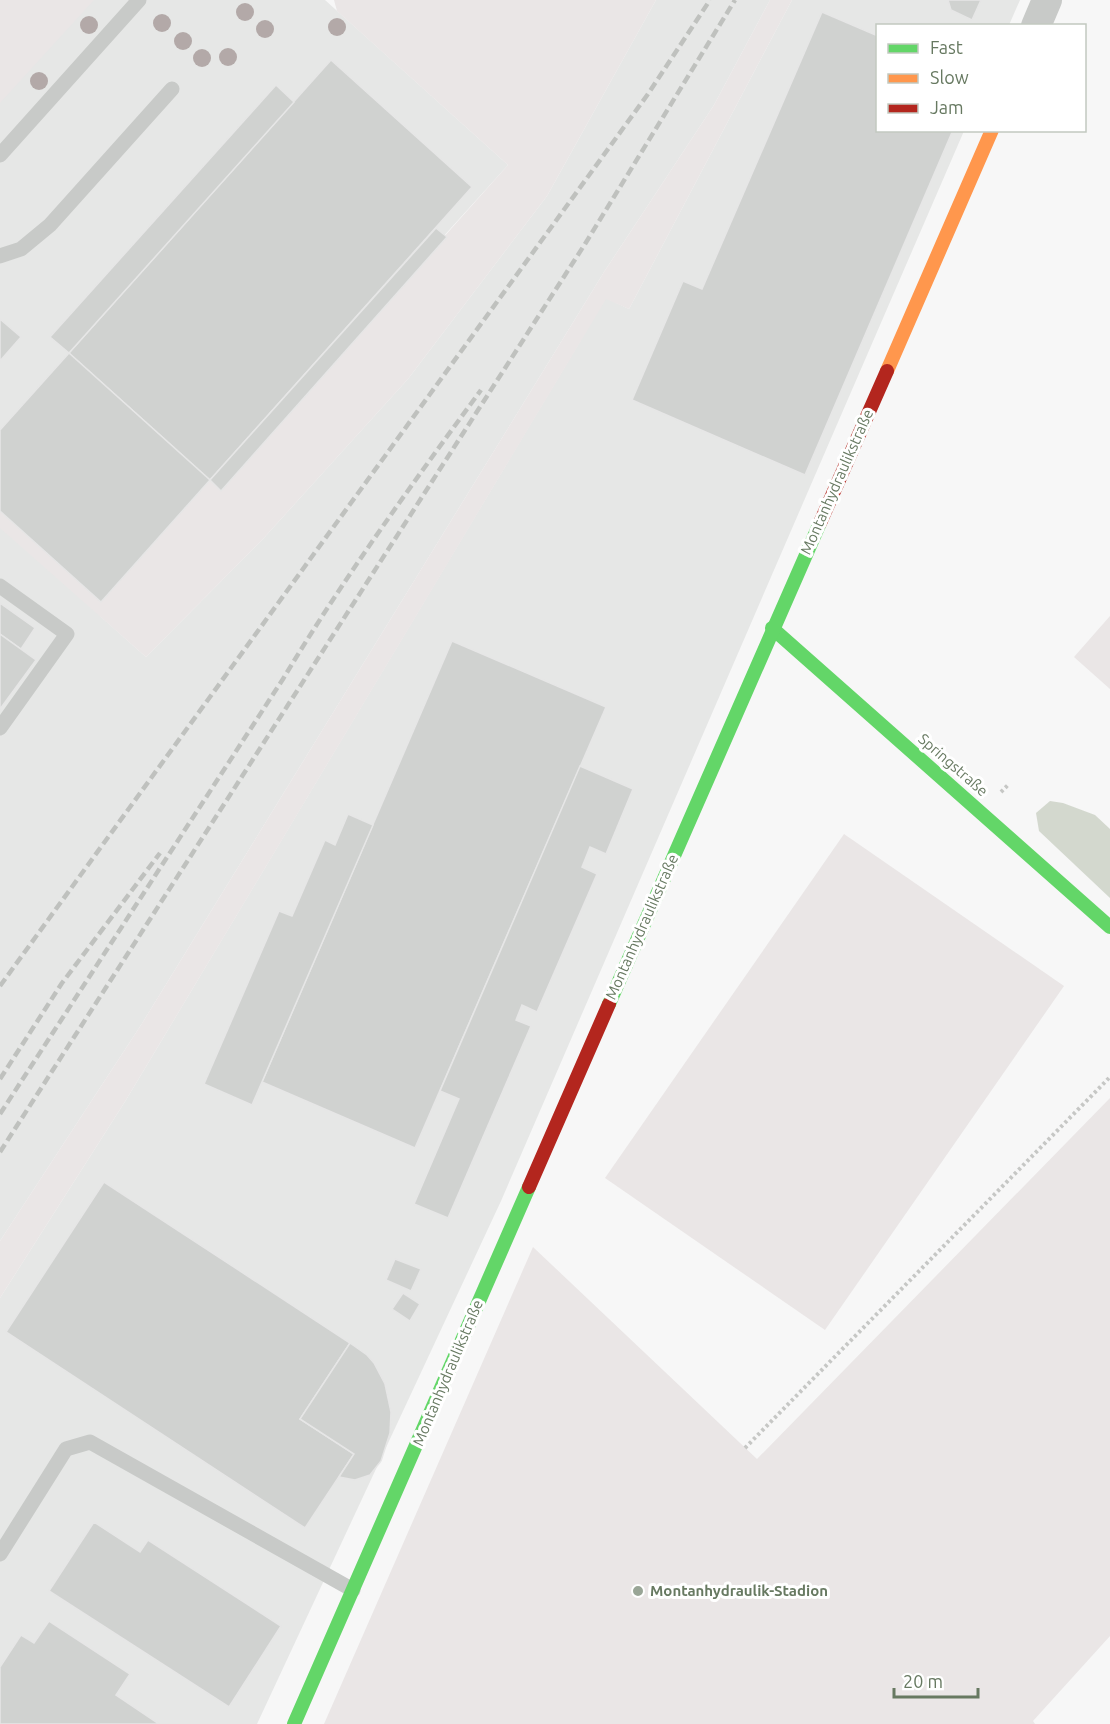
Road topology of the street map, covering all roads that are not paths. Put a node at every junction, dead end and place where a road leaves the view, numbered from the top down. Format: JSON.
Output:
{"nodes":[{"id":1,"x":139,"y":0,"type":"edge"},
{"id":2,"x":1047,"y":0,"type":"edge"},
{"id":3,"x":1037,"y":24,"type":"edge"},
{"id":4,"x":172,"y":89,"type":"dead end"},
{"id":5,"x":991,"y":132,"type":"edge"},
{"id":6,"x":0,"y":155,"type":"edge"},
{"id":7,"x":0,"y":256,"type":"edge"},
{"id":8,"x":0,"y":586,"type":"edge"},
{"id":9,"x":772,"y":628,"type":"junction"},
{"id":10,"x":0,"y":728,"type":"edge"},
{"id":11,"x":1110,"y":927,"type":"edge"},
{"id":12,"x":0,"y":1554,"type":"edge"},
{"id":13,"x":353,"y":1590,"type":"junction"},
{"id":14,"x":294,"y":1724,"type":"edge"}],
"edges":[{"from":1,"to":6,"type":"lane"},
{"from":2,"to":3,"type":"street"},
{"from":4,"to":7,"type":"lane"},
{"from":5,"to":9,"type":"street","name":"Montanhydraulikstraße"},
{"from":8,"to":10,"type":"lane"},
{"from":9,"to":11,"type":"street","name":"Springstraße"},
{"from":9,"to":13,"type":"street","name":"Montanhydraulikstraße"},
{"from":12,"to":13,"type":"lane"},
{"from":13,"to":14,"type":"street","name":"Montanhydraulikstraße"}]}
